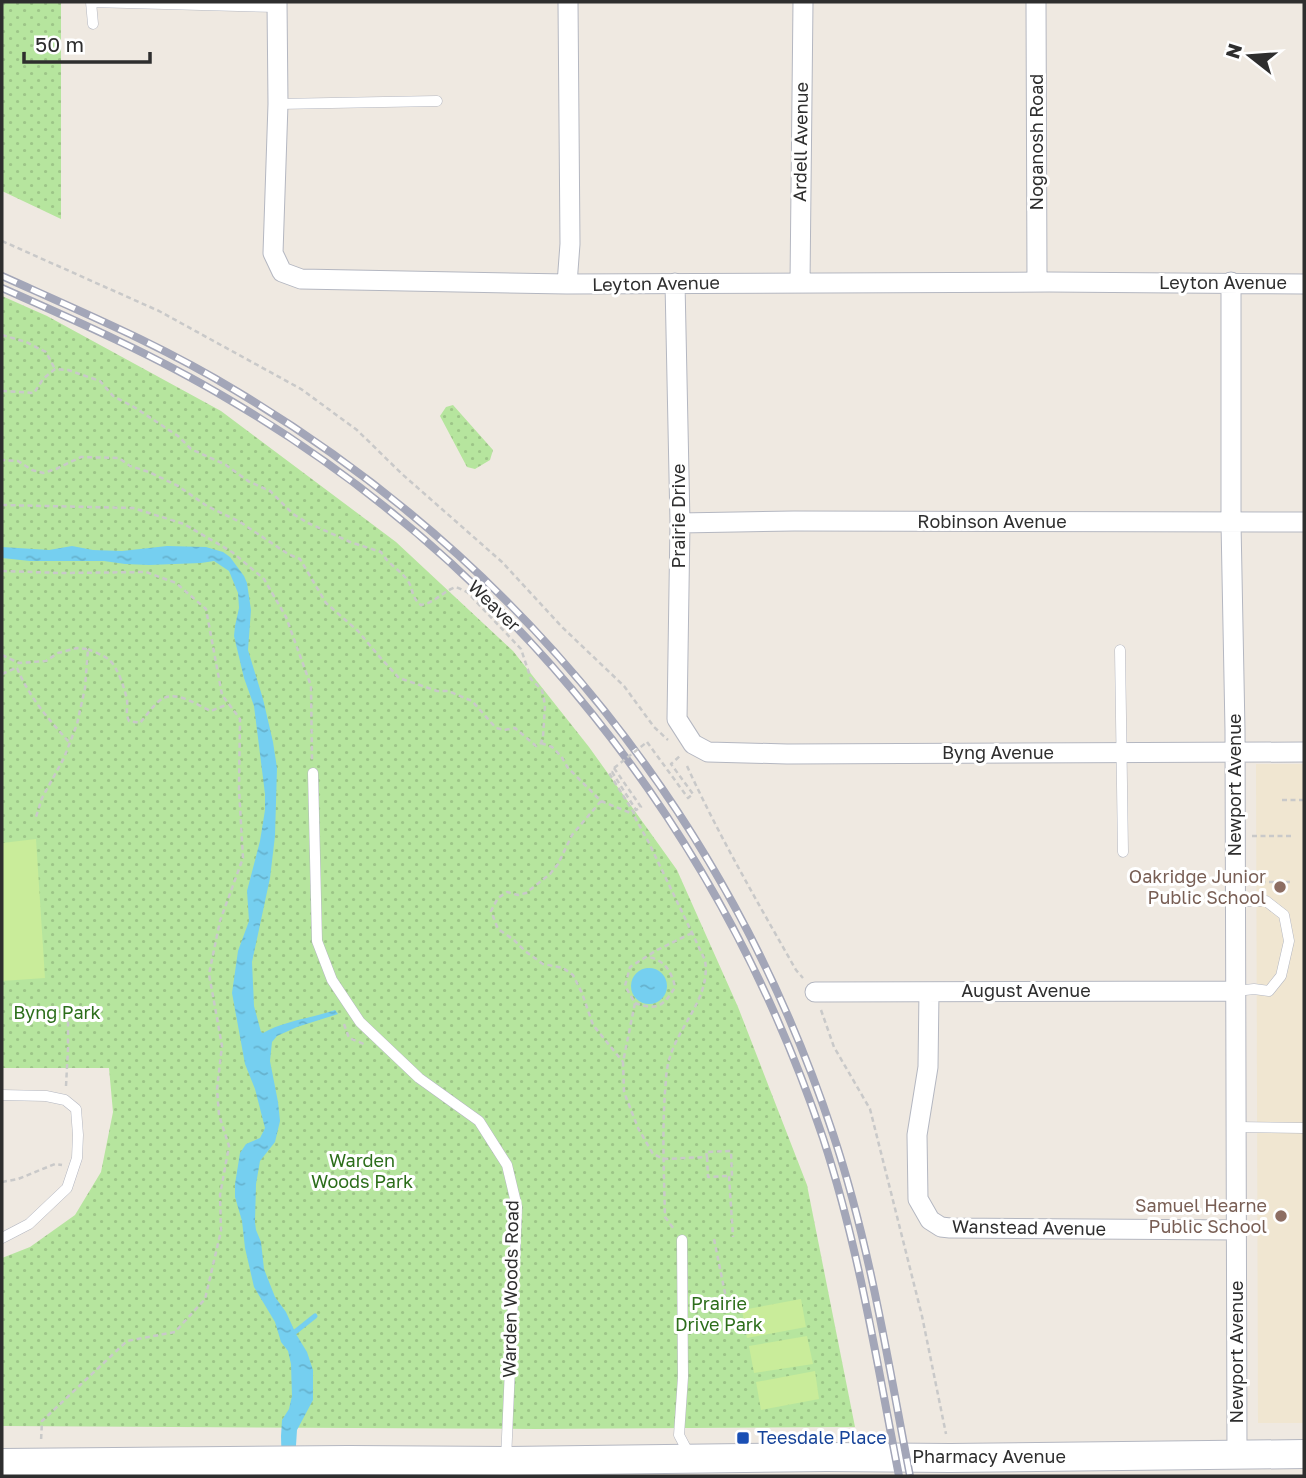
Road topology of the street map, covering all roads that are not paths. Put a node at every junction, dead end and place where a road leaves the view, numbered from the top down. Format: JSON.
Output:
{"nodes":[{"id":1,"x":568,"y":2,"type":"edge"},
{"id":2,"x":803,"y":2,"type":"edge"},
{"id":3,"x":1036,"y":2,"type":"edge"},
{"id":4,"x":277,"y":4,"type":"edge"},
{"id":5,"x":93,"y":24,"type":"dead end"},
{"id":6,"x":437,"y":101,"type":"dead end"},
{"id":7,"x":278,"y":104,"type":"junction"},
{"id":8,"x":1037,"y":282,"type":"junction"},
{"id":9,"x":1231,"y":282,"type":"junction"},
{"id":10,"x":675,"y":283,"type":"junction"},
{"id":11,"x":800,"y":283,"type":"junction"},
{"id":12,"x":567,"y":284,"type":"junction"},
{"id":13,"x":1304,"y":284,"type":"edge"},
{"id":14,"x":1304,"y":522,"type":"edge"},
{"id":15,"x":680,"y":523,"type":"junction"},
{"id":16,"x":1231,"y":523,"type":"junction"},
{"id":17,"x":1120,"y":650,"type":"dead end"},
{"id":18,"x":693,"y":744,"type":"joint"},
{"id":19,"x":1120,"y":752,"type":"junction"},
{"id":20,"x":1304,"y":752,"type":"edge"},
{"id":21,"x":1235,"y":753,"type":"junction"},
{"id":22,"x":313,"y":773,"type":"road end"},
{"id":23,"x":1123,"y":852,"type":"dead end"},
{"id":24,"x":1236,"y":892,"type":"junction"},
{"id":25,"x":1236,"y":991,"type":"junction"},
{"id":26,"x":815,"y":992,"type":"road end"},
{"id":27,"x":929,"y":992,"type":"junction"},
{"id":28,"x":2,"y":1095,"type":"edge"},
{"id":29,"x":1237,"y":1127,"type":"junction"},
{"id":30,"x":1303,"y":1128,"type":"edge"},
{"id":31,"x":1237,"y":1230,"type":"junction"},
{"id":32,"x":2,"y":1238,"type":"edge"},
{"id":33,"x":682,"y":1240,"type":"road end"},
{"id":34,"x":1304,"y":1454,"type":"edge"},
{"id":35,"x":1237,"y":1455,"type":"junction"},
{"id":36,"x":506,"y":1461,"type":"junction"},
{"id":37,"x":2,"y":1462,"type":"edge"},
{"id":38,"x":1099,"y":1466,"type":"edge"},
{"id":39,"x":691,"y":1467,"type":"edge"}],
"edges":[{"from":1,"to":12,"type":"street"},
{"from":2,"to":11,"type":"street","name":"Ardell Avenue"},
{"from":3,"to":8,"type":"street","name":"Noganosh Road"},
{"from":4,"to":5,"type":"lane"},
{"from":4,"to":7,"type":"street","name":"Leyton Avenue"},
{"from":6,"to":7,"type":"lane"},
{"from":7,"to":12,"type":"street","name":"Leyton Avenue"},
{"from":8,"to":9,"type":"street","name":"Leyton Avenue"},
{"from":8,"to":11,"type":"street","name":"Leyton Avenue"},
{"from":9,"to":13,"type":"street","name":"Leyton Avenue"},
{"from":9,"to":16,"type":"street","name":"Newport Avenue"},
{"from":10,"to":11,"type":"street","name":"Leyton Avenue"},
{"from":10,"to":12,"type":"street","name":"Leyton Avenue"},
{"from":10,"to":15,"type":"street","name":"Prairie Drive"},
{"from":14,"to":16,"type":"street","name":"Robinson Avenue"},
{"from":15,"to":16,"type":"street","name":"Robinson Avenue"},
{"from":15,"to":18,"type":"street","name":"Prairie Drive"},
{"from":16,"to":21,"type":"street","name":"Newport Avenue"},
{"from":17,"to":19,"type":"lane"},
{"from":18,"to":19,"type":"street","name":"Byng Avenue"},
{"from":19,"to":21,"type":"street","name":"Byng Avenue"},
{"from":19,"to":23,"type":"lane"},
{"from":20,"to":21,"type":"street","name":"Byng Avenue"},
{"from":21,"to":24,"type":"street","name":"Newport Avenue"},
{"from":22,"to":36,"type":"lane","name":"Warden Woods Road"},
{"from":24,"to":25,"type":"street","name":"Newport Avenue"},
{"from":24,"to":25,"type":"lane"},
{"from":25,"to":27,"type":"street","name":"August Avenue"},
{"from":25,"to":29,"type":"street","name":"Newport Avenue"},
{"from":26,"to":27,"type":"street","name":"August Avenue"},
{"from":27,"to":31,"type":"street","name":"Wanstead Avenue"},
{"from":28,"to":32,"type":"lane"},
{"from":29,"to":30,"type":"lane"},
{"from":29,"to":31,"type":"street","name":"Newport Avenue"},
{"from":31,"to":35,"type":"street","name":"Newport Avenue"},
{"from":33,"to":39,"type":"lane"},
{"from":34,"to":35,"type":"street","name":"Pharmacy Avenue"},
{"from":35,"to":38,"type":"street","name":"Pharmacy Avenue"},
{"from":36,"to":37,"type":"street","name":"Pharmacy Avenue"},
{"from":36,"to":39,"type":"street","name":"Pharmacy Avenue"},
{"from":38,"to":39,"type":"street","name":"Pharmacy Avenue"}]}
